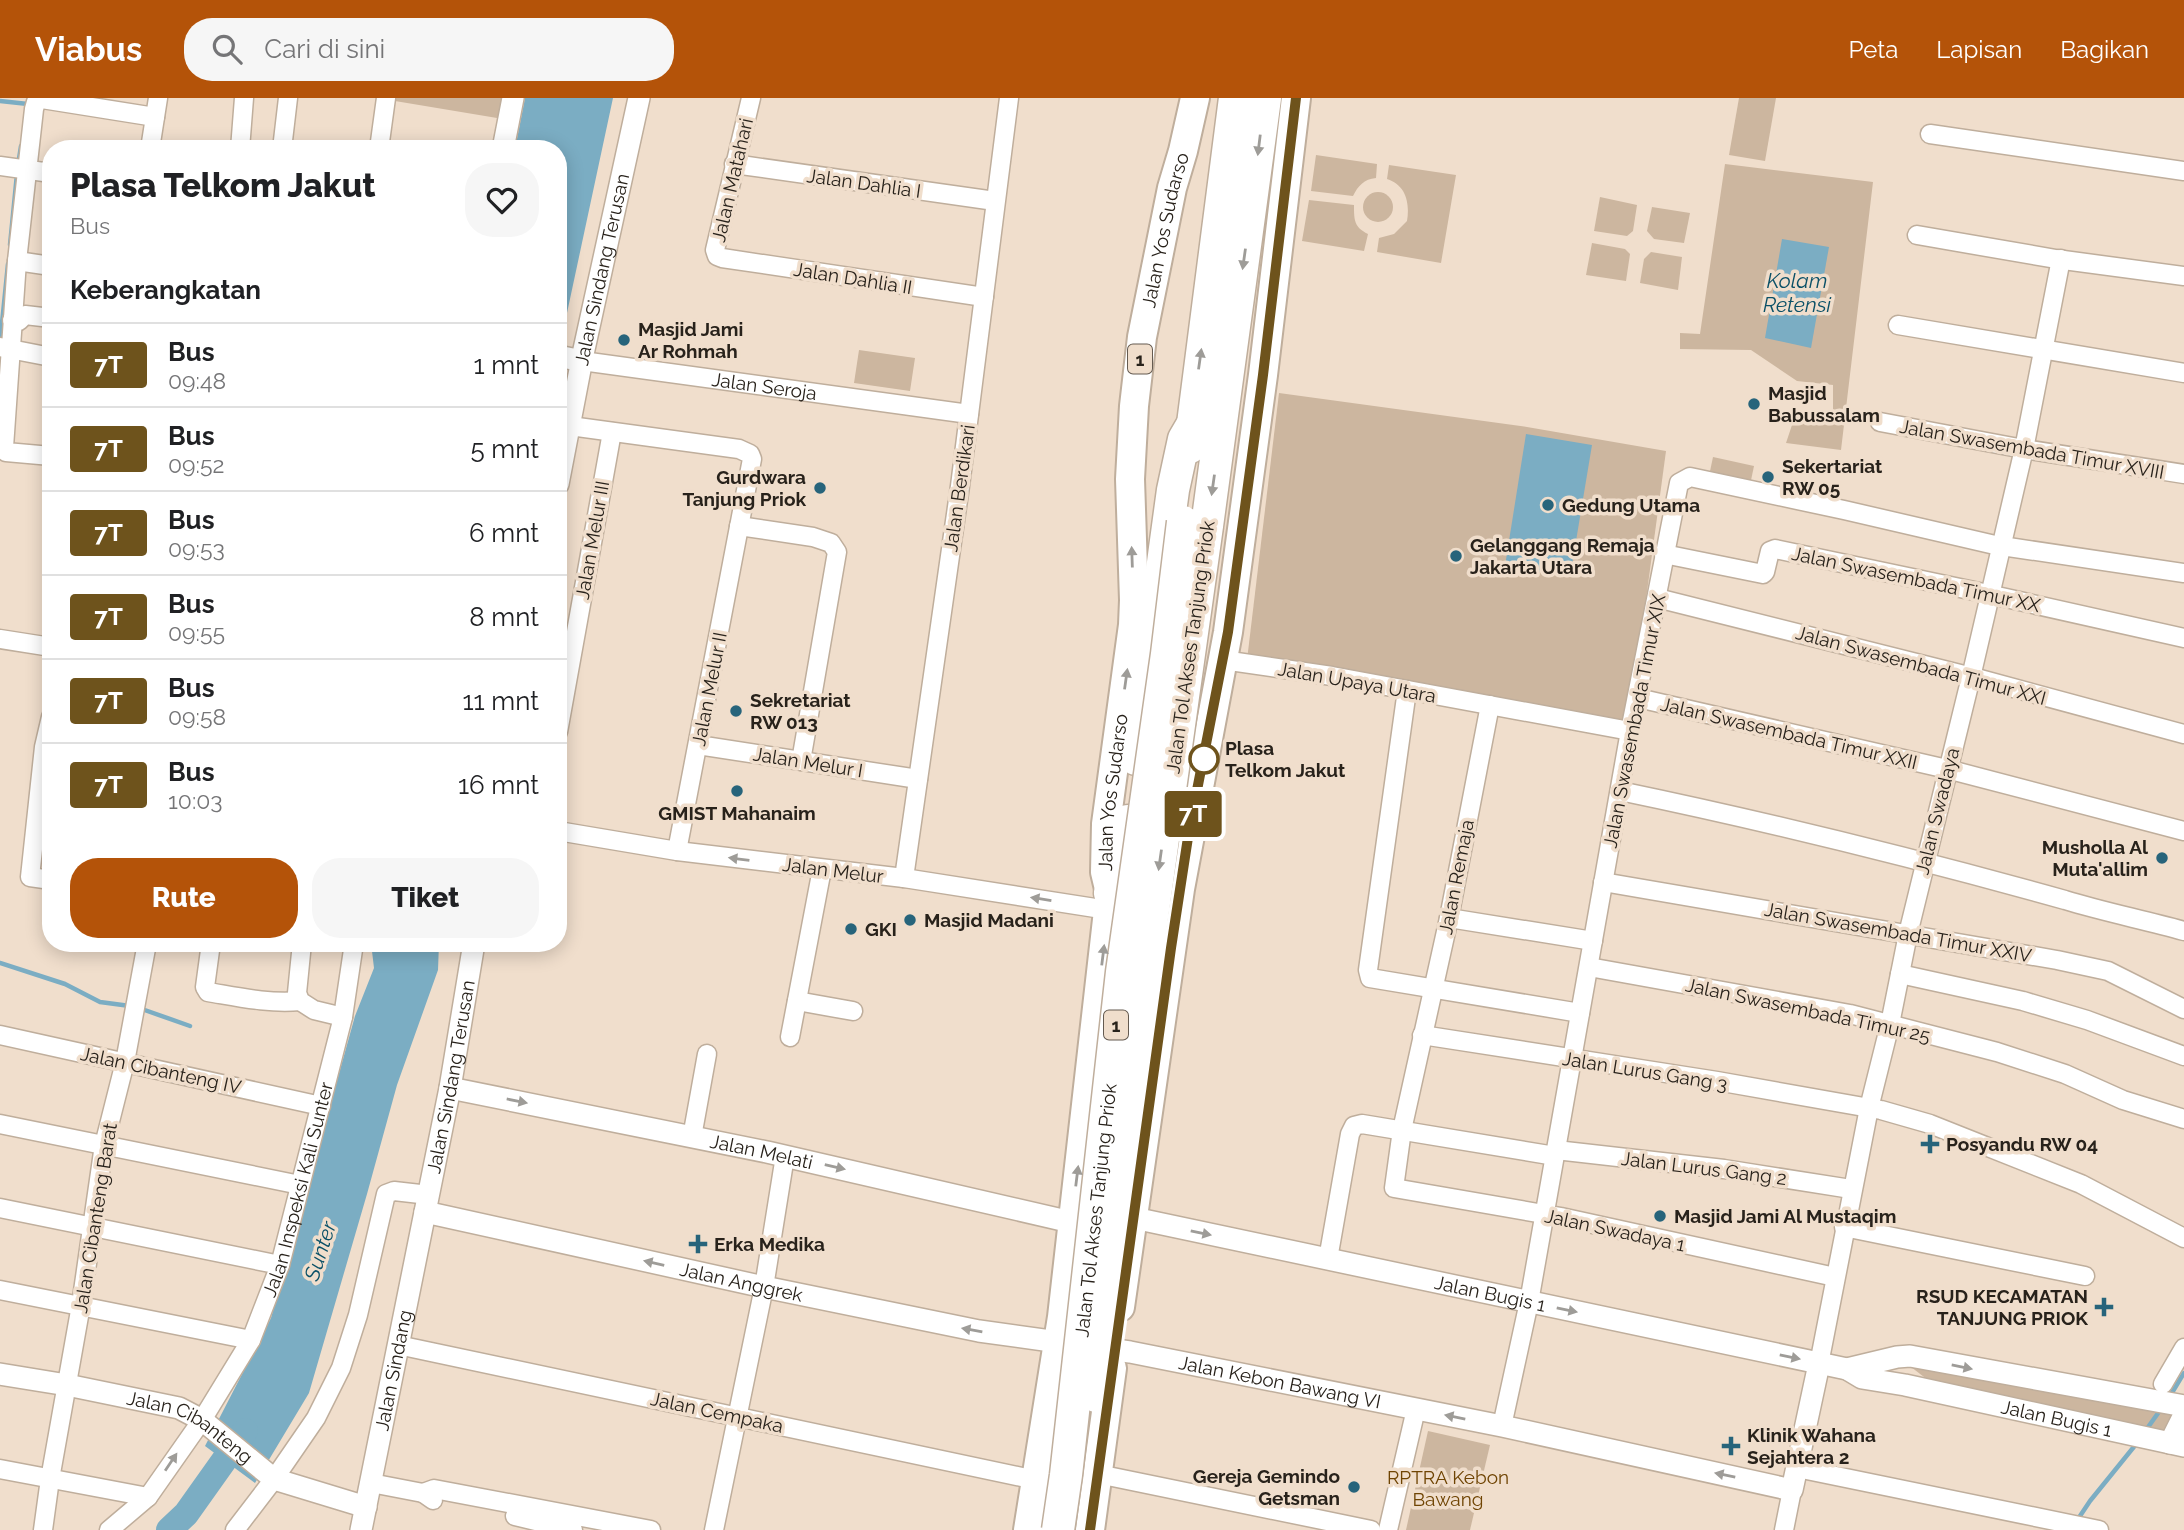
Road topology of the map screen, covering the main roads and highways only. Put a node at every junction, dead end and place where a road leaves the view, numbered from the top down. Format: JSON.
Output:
{"nodes":[{"id":1,"x":1195,"y":98,"type":"edge"},
{"id":2,"x":1235,"y":98,"type":"edge"},
{"id":3,"x":1265,"y":98,"type":"edge"},
{"id":4,"x":1296,"y":98,"type":"edge"},
{"id":5,"x":1186,"y":522,"type":"junction"},
{"id":6,"x":1109,"y":901,"type":"junction"},
{"id":7,"x":1098,"y":1001,"type":"junction"},
{"id":8,"x":1162,"y":1015,"type":"junction"},
{"id":9,"x":1091,"y":1063,"type":"junction"},
{"id":10,"x":1154,"y":1074,"type":"junction"},
{"id":11,"x":1044,"y":1424,"type":"junction"},
{"id":12,"x":1104,"y":1433,"type":"junction"},
{"id":13,"x":1028,"y":1530,"type":"edge"},
{"id":14,"x":1058,"y":1530,"type":"edge"},
{"id":15,"x":1077,"y":1530,"type":"edge"},
{"id":16,"x":1090,"y":1530,"type":"edge"}],
"edges":[{"from":6,"to":1,"type":"highway","name":"Jalan Yos Sudarso","number":"1","one_way":true},
{"from":5,"to":2,"type":"highway","name":"Jalan Tol Akses Tanjung Priok","number":"1","one_way":true},
{"from":3,"to":5,"type":"highway","name":"Jalan Tol Akses Tanjung Priok","number":"1","one_way":true},
{"from":4,"to":8,"type":"highway"},
{"from":5,"to":6,"type":"highway"},
{"from":5,"to":14,"type":"highway","name":"Jalan Tol Akses Tanjung Priok","number":"1","bridge":true},
{"from":5,"to":15,"type":"highway","name":"Jalan Tol Akses Tanjung Priok","number":"1","one_way":true,"bridge":true},
{"from":7,"to":6,"type":"highway","name":"Jalan Yos Sudarso","number":"1","one_way":true},
{"from":7,"to":8,"type":"highway"},
{"from":7,"to":9,"type":"highway","name":"Jalan Yos Sudarso","number":"1"},
{"from":8,"to":10,"type":"highway"},
{"from":9,"to":10,"type":"highway"},
{"from":11,"to":9,"type":"highway","name":"Jalan Yos Sudarso","number":"1","one_way":true},
{"from":10,"to":12,"type":"highway"},
{"from":11,"to":12,"type":"highway"},
{"from":11,"to":13,"type":"highway","name":"Jalan Yos Sudarso","number":"1"},
{"from":12,"to":16,"type":"highway"}]}
